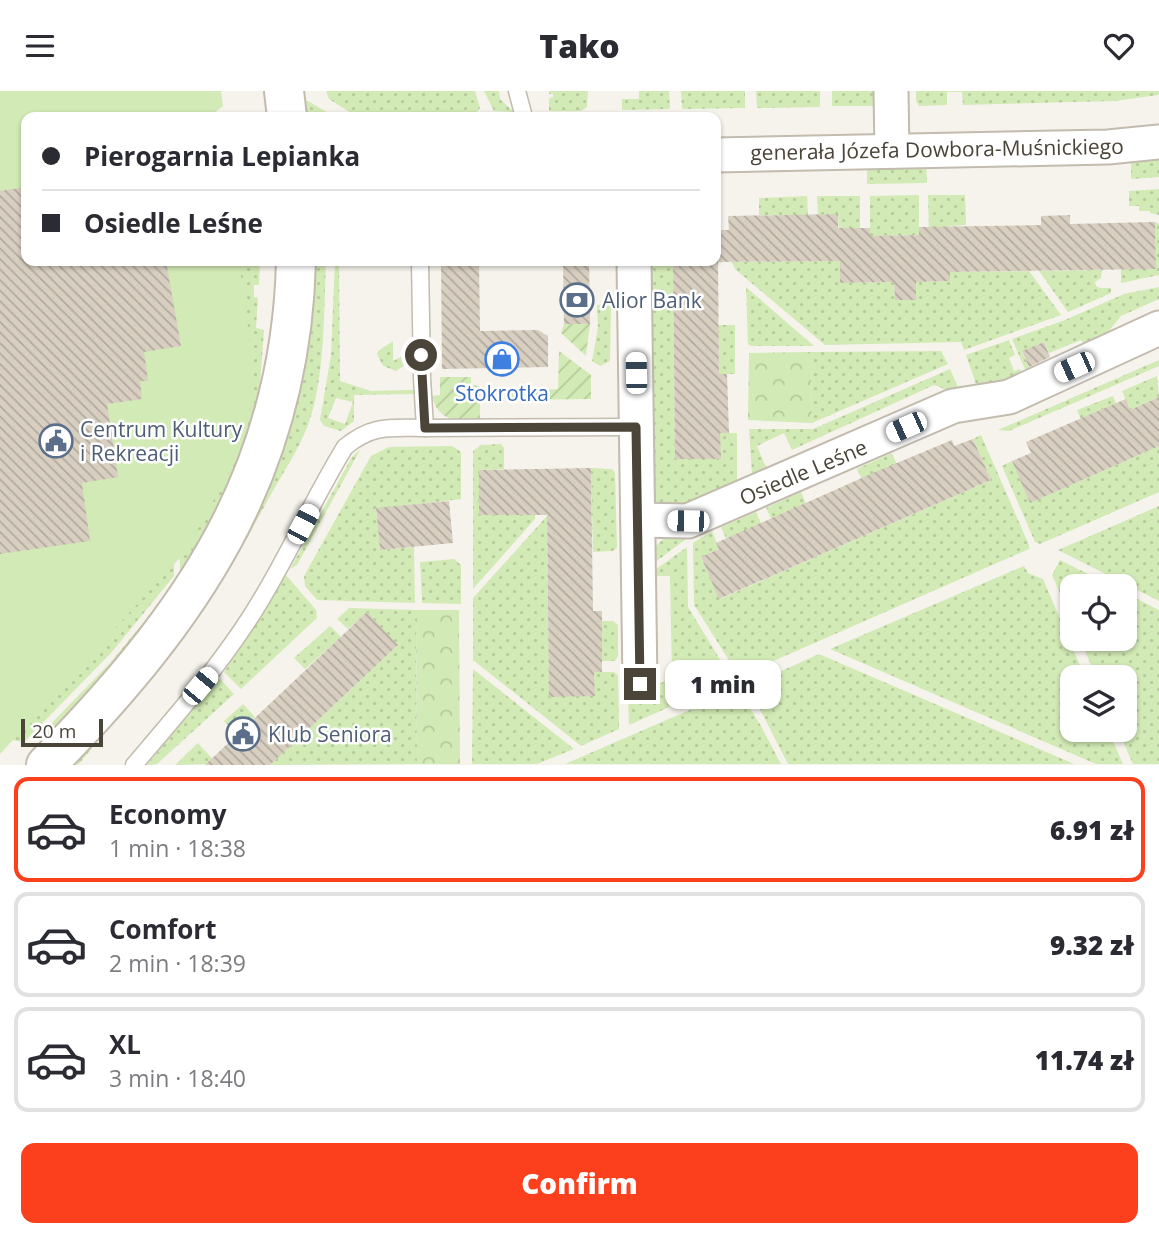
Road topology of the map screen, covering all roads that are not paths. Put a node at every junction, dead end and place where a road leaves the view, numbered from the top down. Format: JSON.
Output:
{"nodes":[{"id":1,"x":284,"y":91,"type":"edge"},
{"id":2,"x":517,"y":91,"type":"edge"},
{"id":3,"x":891,"y":91,"type":"edge"},
{"id":4,"x":286,"y":112,"type":"edge"},
{"id":5,"x":523,"y":112,"type":"edge"},
{"id":6,"x":1159,"y":142,"type":"edge"},
{"id":7,"x":892,"y":151,"type":"junction"},
{"id":8,"x":721,"y":155,"type":"edge"},
{"id":9,"x":296,"y":266,"type":"edge"},
{"id":10,"x":420,"y":266,"type":"edge"},
{"id":11,"x":634,"y":266,"type":"edge"},
{"id":12,"x":1159,"y":328,"type":"edge"},
{"id":13,"x":636,"y":427,"type":"junction"},
{"id":14,"x":425,"y":428,"type":"junction"},
{"id":15,"x":638,"y":520,"type":"junction"},
{"id":16,"x":640,"y":684,"type":"dead end"},
{"id":17,"x":46,"y":765,"type":"edge"},
{"id":18,"x":134,"y":765,"type":"edge"}],
"edges":[{"from":1,"to":4,"type":"street"},
{"from":2,"to":5,"type":"lane"},
{"from":3,"to":7,"type":"street"},
{"from":6,"to":7,"type":"street","name":"generała Józefa Dowbora-Muśnickiego"},
{"from":7,"to":8,"type":"street","name":"generała Józefa Dowbora-Muśnickiego"},
{"from":9,"to":17,"type":"street"},
{"from":10,"to":14,"type":"lane"},
{"from":11,"to":13,"type":"street"},
{"from":12,"to":15,"type":"street","name":"Osiedle Leśne"},
{"from":13,"to":14,"type":"lane"},
{"from":13,"to":15,"type":"street"},
{"from":14,"to":18,"type":"lane"},
{"from":15,"to":16,"type":"street"}]}
